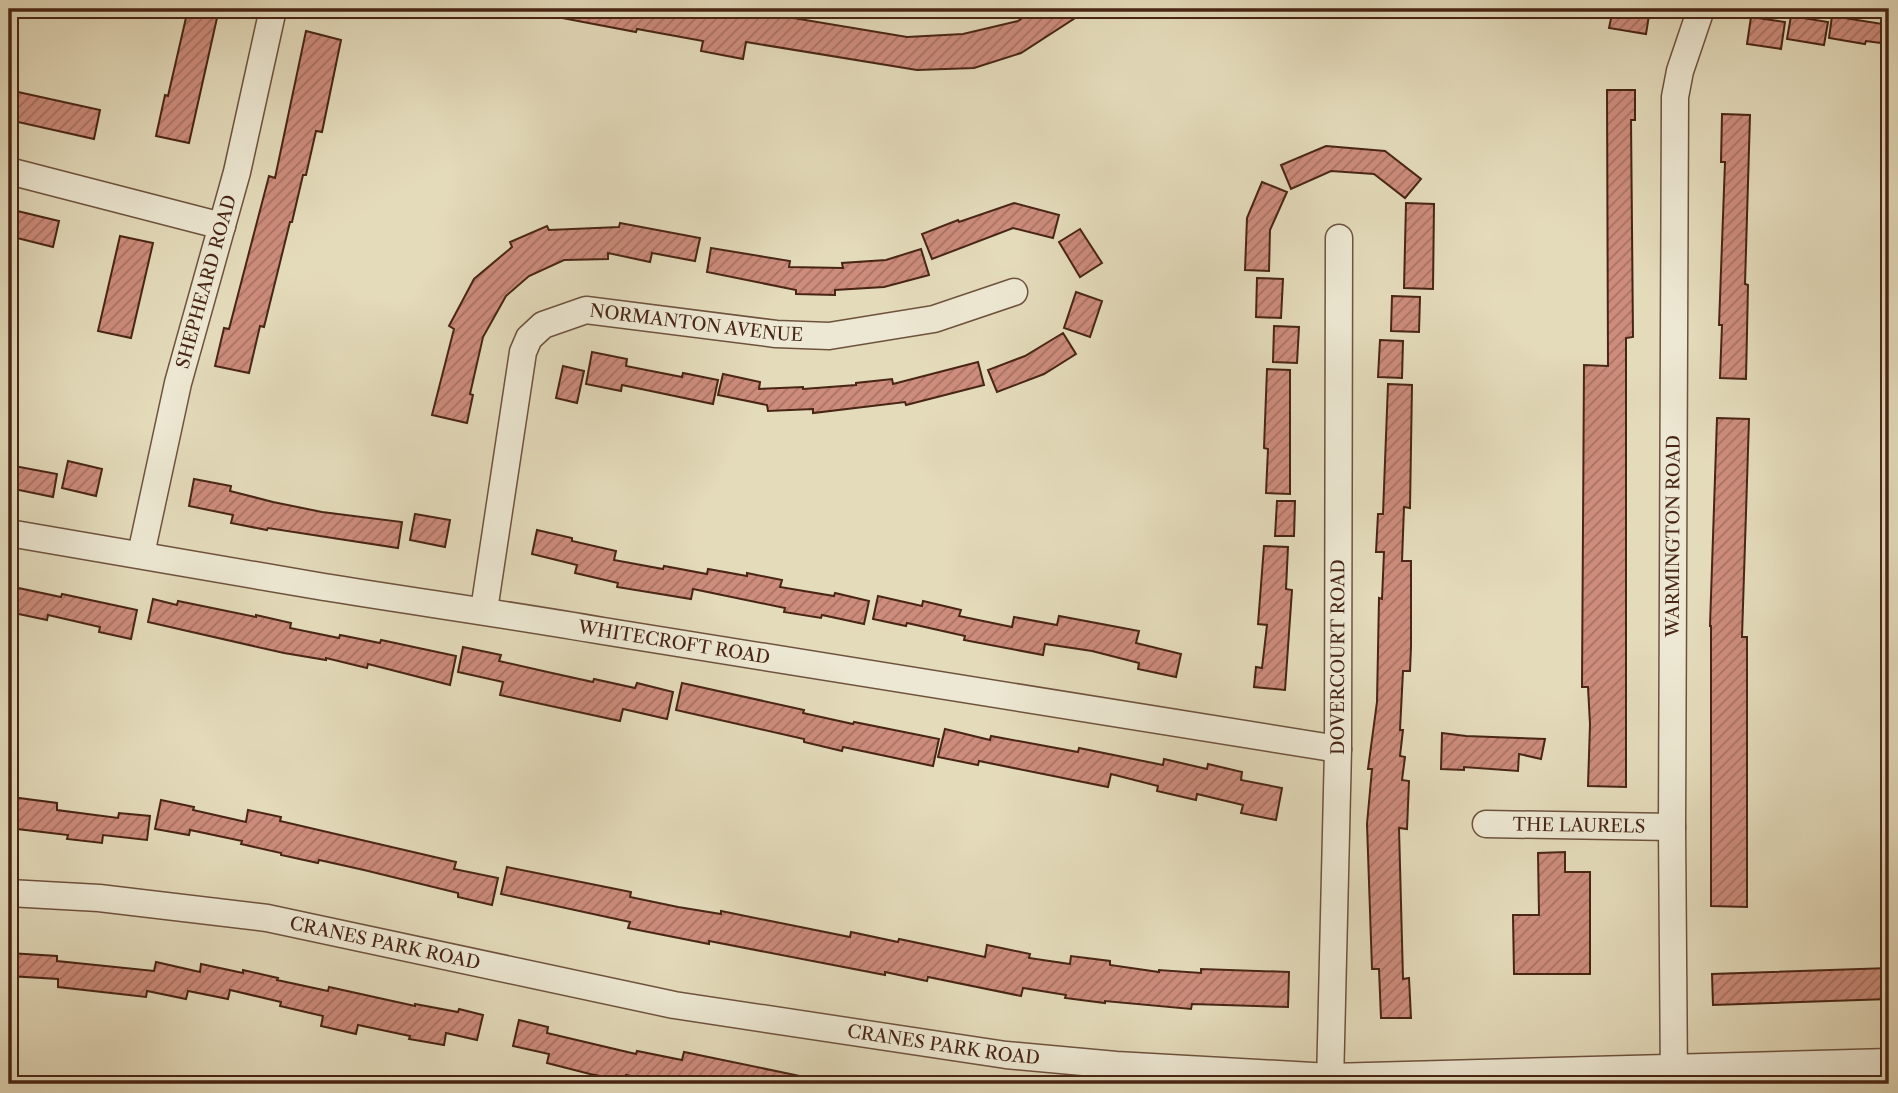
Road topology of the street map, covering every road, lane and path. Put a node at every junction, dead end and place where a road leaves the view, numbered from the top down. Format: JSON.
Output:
{"nodes":[{"id":1,"x":273,"y":9,"type":"edge"},
{"id":2,"x":1701,"y":9,"type":"edge"},
{"id":3,"x":9,"y":171,"type":"edge"},
{"id":4,"x":222,"y":226,"type":"junction"},
{"id":5,"x":1339,"y":238,"type":"dead end"},
{"id":6,"x":1014,"y":292,"type":"dead end"},
{"id":7,"x":9,"y":533,"type":"edge"},
{"id":8,"x":141,"y":554,"type":"junction"},
{"id":9,"x":484,"y":610,"type":"junction"},
{"id":10,"x":1338,"y":749,"type":"junction"},
{"id":11,"x":1486,"y":824,"type":"dead end"},
{"id":12,"x":1672,"y":827,"type":"junction"},
{"id":13,"x":9,"y":892,"type":"edge"},
{"id":14,"x":1889,"y":1062,"type":"edge"},
{"id":15,"x":1673,"y":1076,"type":"edge"},
{"id":16,"x":1330,"y":1081,"type":"edge"}],
"edges":[{"from":1,"to":4,"type":"street","name":"SHEPHEARD ROAD"},
{"from":2,"to":12,"type":"street","name":"WARMINGTON ROAD"},
{"from":3,"to":4,"type":"street"},
{"from":4,"to":8,"type":"street","name":"SHEPHEARD ROAD"},
{"from":5,"to":10,"type":"street","name":"DOVERCOURT ROAD"},
{"from":6,"to":9,"type":"street","name":"NORMANTON AVENUE"},
{"from":7,"to":8,"type":"street","name":"WHITECROFT ROAD"},
{"from":8,"to":9,"type":"street","name":"WHITECROFT ROAD"},
{"from":9,"to":10,"type":"street","name":"WHITECROFT ROAD"},
{"from":10,"to":16,"type":"street","name":"DOVERCOURT ROAD"},
{"from":11,"to":12,"type":"street","name":"THE LAURELS"},
{"from":12,"to":15,"type":"street","name":"WARMINGTON ROAD"},
{"from":13,"to":16,"type":"street","name":"CRANES PARK ROAD"},
{"from":14,"to":15,"type":"street","name":"CRANES PARK ROAD"},
{"from":15,"to":16,"type":"street","name":"CRANES PARK ROAD"}]}
